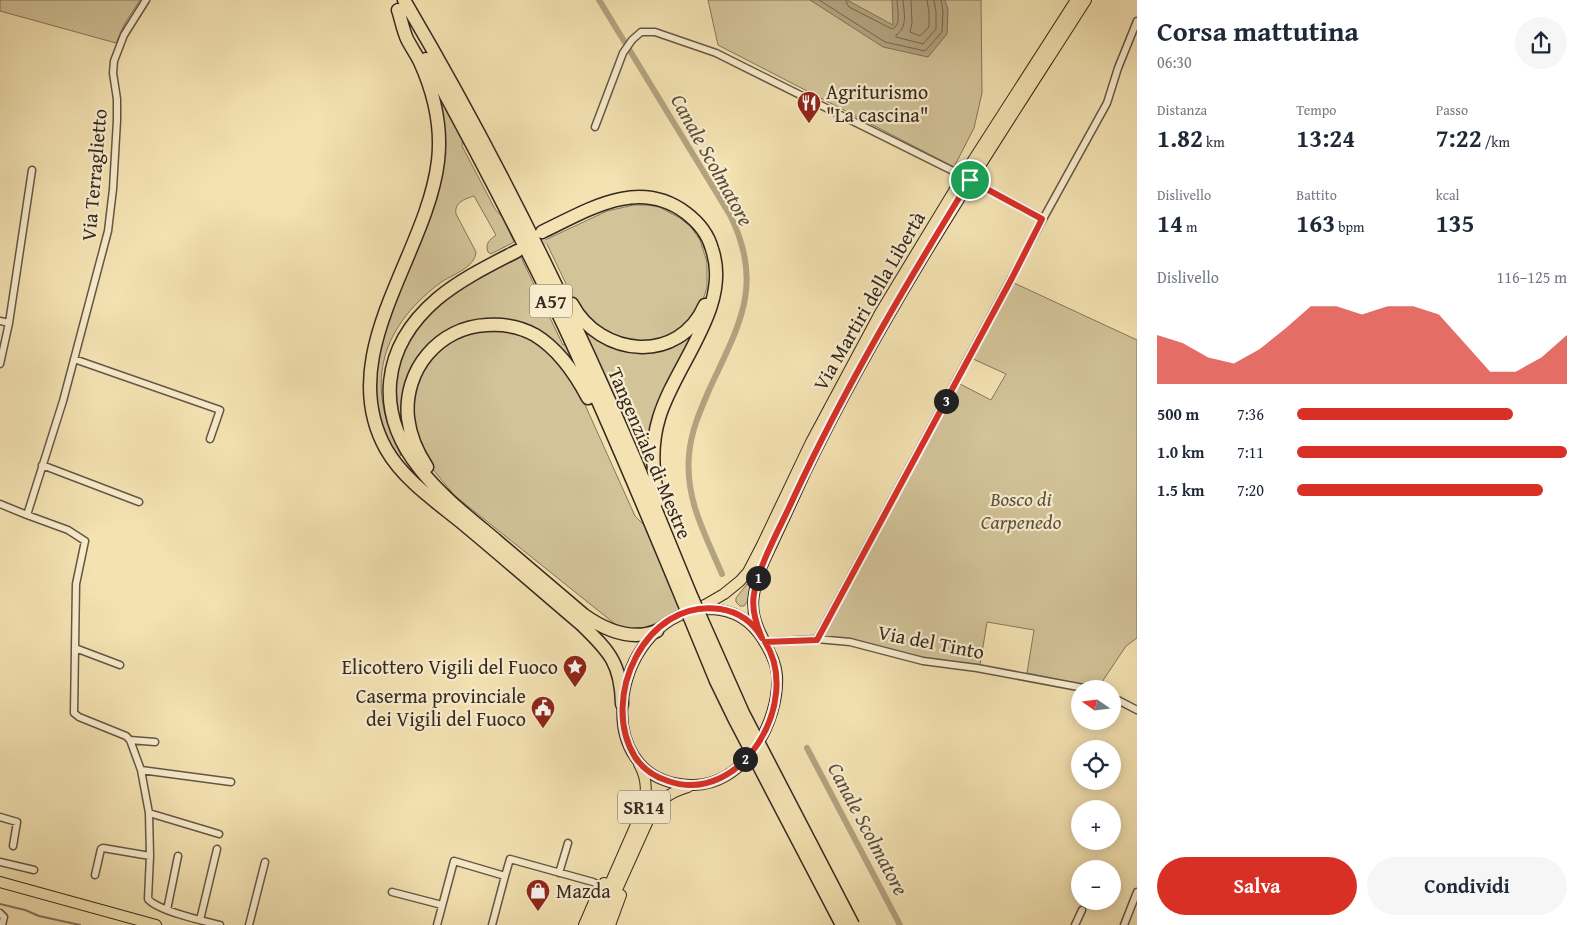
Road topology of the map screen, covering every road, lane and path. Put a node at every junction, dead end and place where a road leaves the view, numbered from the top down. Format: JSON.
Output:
{"nodes":[{"id":1,"x":146,"y":0,"type":"edge"},
{"id":2,"x":1076,"y":0,"type":"edge"},
{"id":3,"x":1086,"y":0,"type":"edge"},
{"id":4,"x":398,"y":3,"type":"edge"},
{"id":5,"x":1137,"y":22,"type":"edge"},
{"id":6,"x":595,"y":127,"type":"dead end"},
{"id":7,"x":32,"y":170,"type":"dead end"},
{"id":8,"x":967,"y":178,"type":"junction"},
{"id":9,"x":1042,"y":219,"type":"junction"},
{"id":10,"x":541,"y":239,"type":"junction"},
{"id":11,"x":0,"y":321,"type":"edge"},
{"id":12,"x":8,"y":323,"type":"junction"},
{"id":13,"x":74,"y":359,"type":"junction"},
{"id":14,"x":0,"y":364,"type":"edge"},
{"id":15,"x":210,"y":439,"type":"dead end"},
{"id":16,"x":42,"y":465,"type":"junction"},
{"id":17,"x":637,"y":490,"type":"junction"},
{"id":18,"x":138,"y":502,"type":"dead end"},
{"id":19,"x":0,"y":504,"type":"edge"},
{"id":20,"x":457,"y":507,"type":"junction"},
{"id":21,"x":26,"y":515,"type":"junction"},
{"id":22,"x":460,"y":522,"type":"junction"},
{"id":23,"x":669,"y":544,"type":"junction"},
{"id":24,"x":689,"y":603,"type":"junction"},
{"id":25,"x":656,"y":630,"type":"junction"},
{"id":26,"x":764,"y":640,"type":"junction"},
{"id":27,"x":817,"y":640,"type":"junction"},
{"id":28,"x":75,"y":648,"type":"junction"},
{"id":29,"x":120,"y":665,"type":"dead end"},
{"id":30,"x":1071,"y":686,"type":"edge"},
{"id":31,"x":1121,"y":702,"type":"edge"},
{"id":32,"x":622,"y":704,"type":"junction"},
{"id":33,"x":1137,"y":710,"type":"edge"},
{"id":34,"x":130,"y":740,"type":"junction"},
{"id":35,"x":155,"y":742,"type":"dead end"},
{"id":36,"x":638,"y":761,"type":"junction"},
{"id":37,"x":141,"y":770,"type":"junction"},
{"id":38,"x":231,"y":782,"type":"dead end"},
{"id":39,"x":693,"y":785,"type":"junction"},
{"id":40,"x":149,"y":813,"type":"junction"},
{"id":41,"x":0,"y":817,"type":"edge"},
{"id":42,"x":219,"y":834,"type":"dead end"},
{"id":43,"x":638,"y":842,"type":"junction"},
{"id":44,"x":568,"y":843,"type":"dead end"},
{"id":45,"x":13,"y":846,"type":"dead end"},
{"id":46,"x":217,"y":849,"type":"dead end"},
{"id":47,"x":150,"y":856,"type":"junction"},
{"id":48,"x":178,"y":856,"type":"dead end"},
{"id":49,"x":0,"y":862,"type":"edge"},
{"id":50,"x":265,"y":862,"type":"dead end"},
{"id":51,"x":34,"y":870,"type":"dead end"},
{"id":52,"x":559,"y":873,"type":"junction"},
{"id":53,"x":95,"y":875,"type":"dead end"},
{"id":54,"x":505,"y":876,"type":"junction"},
{"id":55,"x":0,"y":882,"type":"edge"},
{"id":56,"x":606,"y":885,"type":"junction"},
{"id":57,"x":392,"y":892,"type":"dead end"},
{"id":58,"x":1137,"y":892,"type":"edge"},
{"id":59,"x":442,"y":905,"type":"junction"},
{"id":60,"x":167,"y":910,"type":"junction"},
{"id":61,"x":1082,"y":910,"type":"dead end"},
{"id":62,"x":0,"y":913,"type":"edge"},
{"id":63,"x":200,"y":920,"type":"junction"},
{"id":64,"x":2,"y":925,"type":"edge"},
{"id":65,"x":156,"y":925,"type":"edge"},
{"id":66,"x":220,"y":925,"type":"edge"},
{"id":67,"x":249,"y":925,"type":"edge"},
{"id":68,"x":436,"y":925,"type":"edge"},
{"id":69,"x":492,"y":925,"type":"edge"},
{"id":70,"x":584,"y":925,"type":"edge"},
{"id":71,"x":592,"y":925,"type":"edge"},
{"id":72,"x":601,"y":925,"type":"edge"},
{"id":73,"x":610,"y":925,"type":"edge"},
{"id":74,"x":842,"y":925,"type":"edge"},
{"id":75,"x":854,"y":925,"type":"edge"},
{"id":76,"x":1076,"y":925,"type":"edge"},
{"id":77,"x":1124,"y":925,"type":"edge"}],
"edges":[{"from":1,"to":13,"type":"street","name":"Via Terraglietto"},
{"from":2,"to":8,"type":"main road","name":"Via Martiri della Libertà","number":"SR14"},
{"from":3,"to":8,"type":"main road","name":"Via Martiri della Libertà","number":"SR14"},
{"from":4,"to":10,"type":"highway","name":"Tangenziale di Mestre","number":"A57"},
{"from":4,"to":17,"type":"highway","name":"Tangenziale di Mestre","number":"A57"},
{"from":4,"to":22,"type":"highway","number":"A57"},
{"from":5,"to":9,"type":"street"},
{"from":6,"to":8,"type":"street"},
{"from":7,"to":12,"type":"street"},
{"from":8,"to":9,"type":"street"},
{"from":8,"to":24,"type":"main road","name":"Via Martiri della Libertà","number":"SR14"},
{"from":8,"to":26,"type":"main road","name":"Via Martiri della Libertà","number":"SR14"},
{"from":9,"to":27,"type":"street"},
{"from":10,"to":10,"type":"highway","number":"A57"},
{"from":10,"to":23,"type":"highway","name":"Tangenziale di Mestre","number":"A57"},
{"from":10,"to":23,"type":"highway","number":"A57"},
{"from":11,"to":12,"type":"street"},
{"from":12,"to":14,"type":"street"},
{"from":13,"to":15,"type":"street"},
{"from":13,"to":16,"type":"street","name":"Via Terraglietto"},
{"from":16,"to":18,"type":"street"},
{"from":16,"to":21,"type":"street","name":"Via Terraglietto"},
{"from":17,"to":20,"type":"highway","number":"A57"},
{"from":17,"to":24,"type":"highway","name":"Tangenziale di Mestre","number":"A57"},
{"from":19,"to":21,"type":"street"},
{"from":20,"to":22,"type":"highway","number":"A57"},
{"from":20,"to":25,"type":"highway","number":"A57"},
{"from":21,"to":28,"type":"street"},
{"from":22,"to":32,"type":"highway","number":"A57"},
{"from":23,"to":24,"type":"highway","name":"Tangenziale di Mestre","number":"A57"},
{"from":24,"to":25,"type":"main road","number":"SR14"},
{"from":24,"to":26,"type":"main road","number":"SR14"},
{"from":24,"to":74,"type":"highway","name":"Tangenziale di Mestre","number":"A57","bridge":true},
{"from":24,"to":75,"type":"highway","name":"Tangenziale di Mestre","number":"A57","bridge":true},
{"from":25,"to":32,"type":"main road","number":"SR14"},
{"from":26,"to":27,"type":"street","name":"Via del Tinto"},
{"from":26,"to":39,"type":"main road","number":"SR14"},
{"from":27,"to":30,"type":"street","name":"Via del Tinto"},
{"from":28,"to":29,"type":"street"},
{"from":28,"to":34,"type":"street"},
{"from":31,"to":33,"type":"street"},
{"from":32,"to":36,"type":"main road","number":"SR14"},
{"from":34,"to":35,"type":"street"},
{"from":34,"to":37,"type":"street"},
{"from":36,"to":39,"type":"main road","number":"SR14"},
{"from":36,"to":56,"type":"main road","number":"SR14"},
{"from":37,"to":38,"type":"street"},
{"from":37,"to":40,"type":"street"},
{"from":39,"to":43,"type":"main road","number":"SR14"},
{"from":40,"to":42,"type":"street"},
{"from":40,"to":47,"type":"street"},
{"from":41,"to":45,"type":"street"},
{"from":43,"to":72,"type":"main road","number":"SR14"},
{"from":43,"to":73,"type":"main road","number":"SR14"},
{"from":44,"to":52,"type":"street"},
{"from":46,"to":63,"type":"street"},
{"from":47,"to":53,"type":"street"},
{"from":47,"to":60,"type":"street"},
{"from":48,"to":60,"type":"street"},
{"from":49,"to":51,"type":"street"},
{"from":50,"to":67,"type":"street"},
{"from":52,"to":54,"type":"street"},
{"from":52,"to":56,"type":"street"},
{"from":54,"to":59,"type":"street"},
{"from":54,"to":69,"type":"street"},
{"from":55,"to":65,"type":"main road"},
{"from":56,"to":70,"type":"main road"},
{"from":56,"to":71,"type":"main road"},
{"from":57,"to":59,"type":"street"},
{"from":58,"to":77,"type":"street"},
{"from":59,"to":68,"type":"street"},
{"from":60,"to":63,"type":"street"},
{"from":61,"to":76,"type":"street"},
{"from":62,"to":64,"type":"street"},
{"from":63,"to":66,"type":"street"}]}
